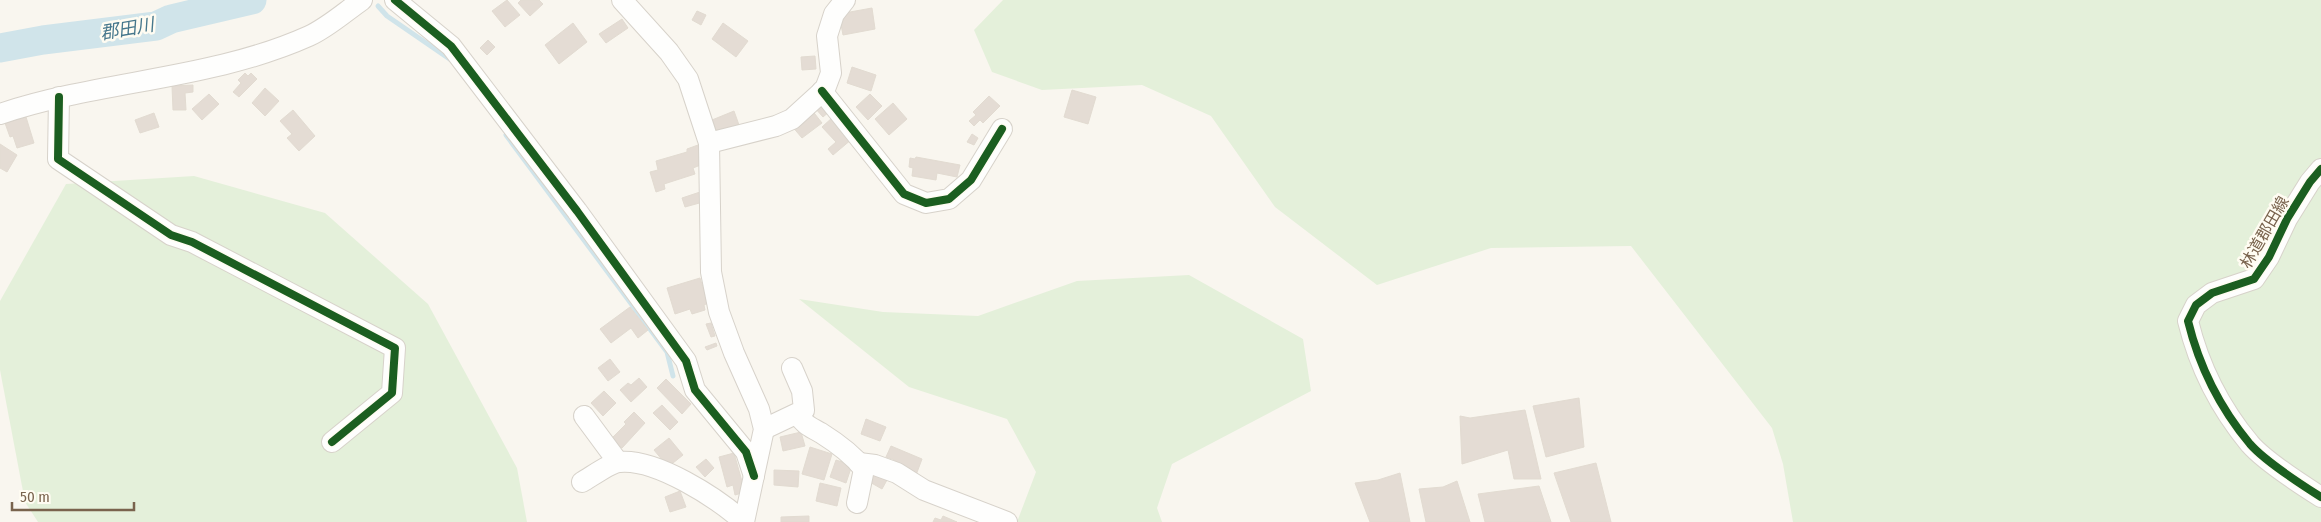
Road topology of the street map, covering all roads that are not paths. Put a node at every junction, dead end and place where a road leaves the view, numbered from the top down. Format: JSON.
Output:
{"nodes":[{"id":1,"x":362,"y":0,"type":"edge"},
{"id":2,"x":395,"y":0,"type":"edge"},
{"id":3,"x":622,"y":0,"type":"edge"},
{"id":4,"x":845,"y":0,"type":"edge"},
{"id":5,"x":822,"y":91,"type":"junction"},
{"id":6,"x":59,"y":97,"type":"junction"},
{"id":7,"x":0,"y":114,"type":"edge"},
{"id":8,"x":1002,"y":128,"type":"dead end"},
{"id":9,"x":710,"y":144,"type":"junction"},
{"id":10,"x":2321,"y":169,"type":"edge"},
{"id":11,"x":792,"y":368,"type":"dead end"},
{"id":12,"x":797,"y":414,"type":"junction"},
{"id":13,"x":584,"y":416,"type":"dead end"},
{"id":14,"x":764,"y":429,"type":"junction"},
{"id":15,"x":332,"y":442,"type":"dead end"},
{"id":16,"x":618,"y":462,"type":"junction"},
{"id":17,"x":859,"y":463,"type":"junction"},
{"id":18,"x":754,"y":476,"type":"junction"},
{"id":19,"x":582,"y":482,"type":"dead end"},
{"id":20,"x":2321,"y":497,"type":"edge"},
{"id":21,"x":857,"y":503,"type":"dead end"},
{"id":22,"x":744,"y":522,"type":"edge"},
{"id":23,"x":1007,"y":522,"type":"edge"}],
"edges":[{"from":1,"to":6,"type":"street"},
{"from":2,"to":18,"type":"street"},
{"from":3,"to":9,"type":"street"},
{"from":4,"to":5,"type":"street"},
{"from":5,"to":8,"type":"street"},
{"from":5,"to":9,"type":"street"},
{"from":6,"to":7,"type":"street"},
{"from":6,"to":15,"type":"street"},
{"from":9,"to":14,"type":"street"},
{"from":10,"to":20,"type":"street","name":"林道郡田線"},
{"from":11,"to":12,"type":"street"},
{"from":12,"to":14,"type":"street"},
{"from":12,"to":17,"type":"street"},
{"from":13,"to":16,"type":"street"},
{"from":14,"to":18,"type":"street"},
{"from":16,"to":19,"type":"street"},
{"from":16,"to":22,"type":"street"},
{"from":17,"to":21,"type":"street"},
{"from":17,"to":23,"type":"street"},
{"from":18,"to":22,"type":"street"}]}
